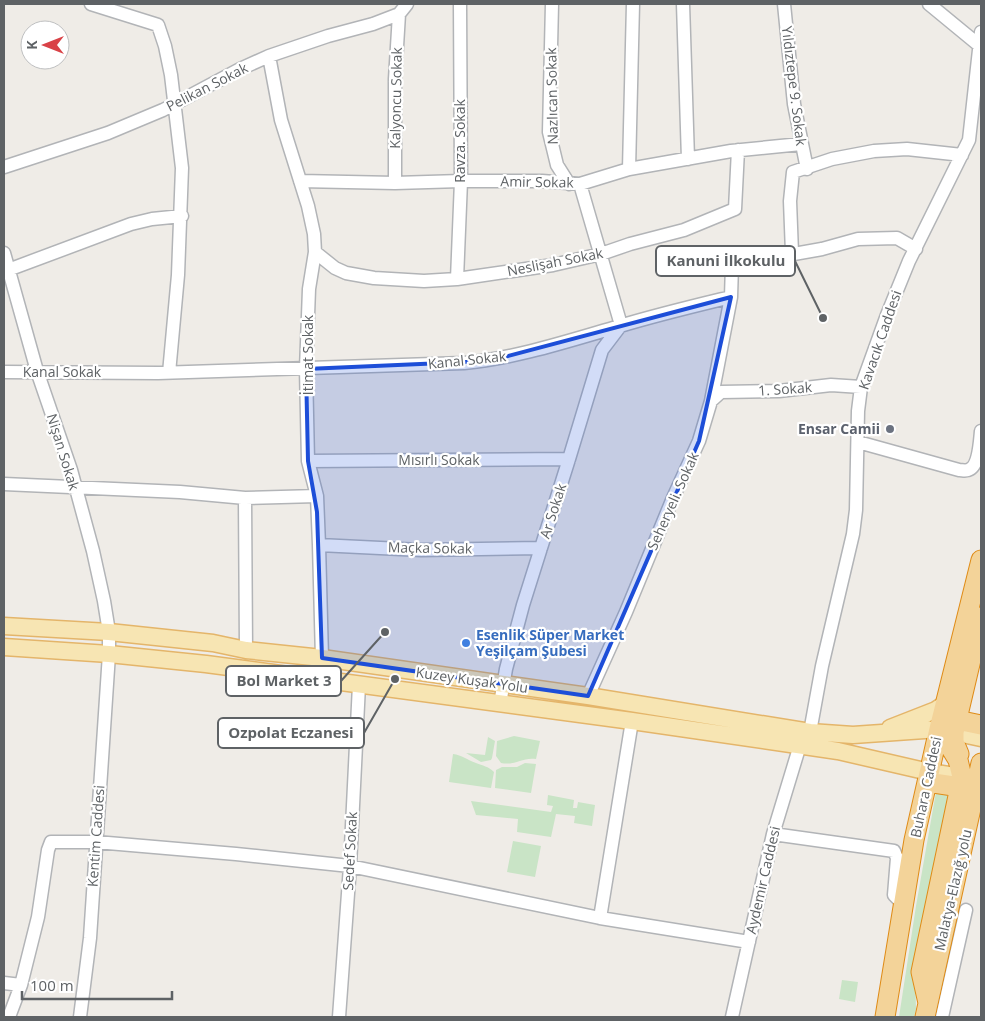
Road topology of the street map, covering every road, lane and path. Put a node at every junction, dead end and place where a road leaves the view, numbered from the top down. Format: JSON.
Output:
{"nodes":[{"id":1,"x":91,"y":4,"type":"edge"},
{"id":2,"x":460,"y":4,"type":"edge"},
{"id":3,"x":552,"y":4,"type":"edge"},
{"id":4,"x":633,"y":4,"type":"edge"},
{"id":5,"x":683,"y":4,"type":"edge"},
{"id":6,"x":784,"y":4,"type":"edge"},
{"id":7,"x":929,"y":4,"type":"edge"},
{"id":8,"x":403,"y":9,"type":"edge"},
{"id":9,"x":981,"y":32,"type":"edge"},
{"id":10,"x":980,"y":46,"type":"junction"},
{"id":11,"x":269,"y":56,"type":"junction"},
{"id":12,"x":174,"y":104,"type":"junction"},
{"id":13,"x":800,"y":144,"type":"junction"},
{"id":14,"x":738,"y":150,"type":"junction"},
{"id":15,"x":962,"y":155,"type":"junction"},
{"id":16,"x":688,"y":159,"type":"junction"},
{"id":17,"x":4,"y":167,"type":"edge"},
{"id":18,"x":629,"y":169,"type":"junction"},
{"id":19,"x":807,"y":169,"type":"junction"},
{"id":20,"x":300,"y":181,"type":"junction"},
{"id":21,"x":461,"y":181,"type":"junction"},
{"id":22,"x":395,"y":183,"type":"junction"},
{"id":23,"x":575,"y":184,"type":"junction"},
{"id":24,"x":182,"y":216,"type":"junction"},
{"id":25,"x":916,"y":249,"type":"junction"},
{"id":26,"x":315,"y":252,"type":"junction"},
{"id":27,"x":4,"y":253,"type":"edge"},
{"id":28,"x":792,"y":253,"type":"junction"},
{"id":29,"x":601,"y":254,"type":"junction"},
{"id":30,"x":6,"y":270,"type":"edge"},
{"id":31,"x":457,"y":278,"type":"junction"},
{"id":32,"x":731,"y":297,"type":"junction"},
{"id":33,"x":621,"y":325,"type":"junction"},
{"id":34,"x":306,"y":369,"type":"junction"},
{"id":35,"x":37,"y":371,"type":"junction"},
{"id":36,"x":4,"y":372,"type":"edge"},
{"id":37,"x":169,"y":373,"type":"junction"},
{"id":38,"x":861,"y":387,"type":"junction"},
{"id":39,"x":711,"y":400,"type":"junction"},
{"id":40,"x":981,"y":431,"type":"edge"},
{"id":41,"x":858,"y":442,"type":"junction"},
{"id":42,"x":569,"y":459,"type":"junction"},
{"id":43,"x":308,"y":461,"type":"junction"},
{"id":44,"x":4,"y":484,"type":"edge"},
{"id":45,"x":74,"y":488,"type":"junction"},
{"id":46,"x":317,"y":496,"type":"junction"},
{"id":47,"x":245,"y":498,"type":"junction"},
{"id":48,"x":320,"y":545,"type":"junction"},
{"id":49,"x":541,"y":548,"type":"junction"},
{"id":50,"x":981,"y":560,"type":"edge"},
{"id":51,"x":981,"y":617,"type":"edge"},
{"id":52,"x":4,"y":626,"type":"edge"},
{"id":53,"x":109,"y":632,"type":"junction"},
{"id":54,"x":4,"y":647,"type":"edge"},
{"id":55,"x":246,"y":650,"type":"junction"},
{"id":56,"x":109,"y":654,"type":"junction"},
{"id":57,"x":322,"y":658,"type":"junction"},
{"id":58,"x":503,"y":684,"type":"junction"},
{"id":59,"x":359,"y":685,"type":"junction"},
{"id":60,"x":588,"y":696,"type":"junction"},
{"id":61,"x":500,"y":704,"type":"junction"},
{"id":62,"x":946,"y":704,"type":"junction"},
{"id":63,"x":632,"y":721,"type":"junction"},
{"id":64,"x":981,"y":725,"type":"edge"},
{"id":65,"x":950,"y":727,"type":"junction"},
{"id":66,"x":872,"y":734,"type":"junction"},
{"id":67,"x":981,"y":738,"type":"edge"},
{"id":68,"x":805,"y":739,"type":"junction"},
{"id":69,"x":928,"y":777,"type":"junction"},
{"id":70,"x":972,"y":777,"type":"edge"},
{"id":71,"x":773,"y":834,"type":"junction"},
{"id":72,"x":96,"y":842,"type":"junction"},
{"id":73,"x":350,"y":866,"type":"junction"},
{"id":74,"x":904,"y":905,"type":"junction"},
{"id":75,"x":966,"y":910,"type":"dead end"},
{"id":76,"x":600,"y":918,"type":"junction"},
{"id":77,"x":749,"y":942,"type":"junction"},
{"id":78,"x":4,"y":982,"type":"edge"},
{"id":79,"x":21,"y":985,"type":"junction"},
{"id":80,"x":926,"y":1010,"type":"edge"},
{"id":81,"x":9,"y":1017,"type":"edge"},
{"id":82,"x":80,"y":1017,"type":"edge"},
{"id":83,"x":339,"y":1017,"type":"edge"},
{"id":84,"x":732,"y":1017,"type":"edge"},
{"id":85,"x":885,"y":1017,"type":"edge"},
{"id":86,"x":942,"y":1017,"type":"edge"}],
"edges":[{"from":1,"to":12,"type":"street"},
{"from":2,"to":21,"type":"street","name":"Ravza. Sokak"},
{"from":3,"to":23,"type":"street","name":"Nazlıcan Sokak"},
{"from":4,"to":18,"type":"street"},
{"from":5,"to":16,"type":"street"},
{"from":6,"to":13,"type":"street","name":"Yıldıztepe 9. Sokak"},
{"from":7,"to":10,"type":"street"},
{"from":8,"to":11,"type":"street","name":"Pelikan Sokak"},
{"from":8,"to":22,"type":"street","name":"Kalyoncu Sokak"},
{"from":9,"to":10,"type":"street","name":"Kavacık Caddesi"},
{"from":10,"to":15,"type":"street","name":"Kavacık Caddesi"},
{"from":11,"to":12,"type":"street","name":"Pelikan Sokak"},
{"from":11,"to":20,"type":"street","name":"İtimat Sokak"},
{"from":12,"to":17,"type":"street","name":"Pelikan Sokak"},
{"from":12,"to":24,"type":"street"},
{"from":13,"to":14,"type":"street","name":"Amir Sokak"},
{"from":13,"to":19,"type":"street","name":"Yıldıztepe 9. Sokak"},
{"from":14,"to":16,"type":"street","name":"Amir Sokak"},
{"from":14,"to":29,"type":"street","name":"Neslişah Sokak"},
{"from":15,"to":19,"type":"street"},
{"from":15,"to":25,"type":"street","name":"Kavacık Caddesi"},
{"from":16,"to":18,"type":"street","name":"Amir Sokak"},
{"from":18,"to":23,"type":"street","name":"Amir Sokak"},
{"from":19,"to":28,"type":"street"},
{"from":20,"to":22,"type":"street","name":"Amir Sokak"},
{"from":20,"to":26,"type":"street","name":"İtimat Sokak"},
{"from":21,"to":22,"type":"street","name":"Amir Sokak"},
{"from":21,"to":23,"type":"street","name":"Amir Sokak"},
{"from":21,"to":31,"type":"street","name":"Ravza. Sokak"},
{"from":23,"to":29,"type":"street","name":"Nazlıcan Sokak"},
{"from":24,"to":30,"type":"street"},
{"from":24,"to":37,"type":"street"},
{"from":25,"to":28,"type":"street"},
{"from":25,"to":38,"type":"street","name":"Kavacık Caddesi"},
{"from":26,"to":31,"type":"street","name":"Neslişah Sokak"},
{"from":26,"to":34,"type":"street","name":"İtimat Sokak"},
{"from":27,"to":30,"type":"street","name":"Nişan Sokak"},
{"from":28,"to":32,"type":"street"},
{"from":29,"to":31,"type":"street","name":"Neslişah Sokak"},
{"from":29,"to":33,"type":"street","name":"Nazlıcan Sokak"},
{"from":30,"to":35,"type":"street","name":"Nişan Sokak"},
{"from":32,"to":33,"type":"street","name":"Kanal Sokak"},
{"from":32,"to":39,"type":"street","name":"Seheryeli. Sokak"},
{"from":33,"to":34,"type":"street","name":"Kanal Sokak"},
{"from":33,"to":42,"type":"street","name":"Ar Sokak"},
{"from":34,"to":37,"type":"street","name":"Kanal Sokak"},
{"from":34,"to":43,"type":"street","name":"İtimat Sokak"},
{"from":35,"to":36,"type":"street","name":"Kanal Sokak"},
{"from":35,"to":37,"type":"street","name":"Kanal Sokak"},
{"from":35,"to":45,"type":"street","name":"Nişan Sokak"},
{"from":38,"to":39,"type":"street","name":"1. Sokak"},
{"from":38,"to":41,"type":"street","name":"Kavacık Caddesi"},
{"from":39,"to":60,"type":"street","name":"Seheryeli. Sokak"},
{"from":40,"to":41,"type":"street"},
{"from":41,"to":68,"type":"street","name":"Kavacık Caddesi"},
{"from":42,"to":43,"type":"street","name":"Mısırlı Sokak"},
{"from":42,"to":49,"type":"street","name":"Ar Sokak"},
{"from":43,"to":46,"type":"street","name":"İtimat Sokak"},
{"from":44,"to":45,"type":"street"},
{"from":45,"to":47,"type":"street"},
{"from":45,"to":53,"type":"street","name":"Nişan Sokak"},
{"from":46,"to":47,"type":"street"},
{"from":46,"to":48,"type":"street","name":"İtimat Sokak"},
{"from":47,"to":55,"type":"street"},
{"from":48,"to":49,"type":"street","name":"Maçka Sokak"},
{"from":48,"to":57,"type":"street","name":"İtimat Sokak"},
{"from":49,"to":58,"type":"street","name":"Ar Sokak"},
{"from":50,"to":62,"type":"highway","name":"Buhara Caddesi"},
{"from":51,"to":65,"type":"highway"},
{"from":52,"to":53,"type":"main road","name":"Kuzey Kuşak Yolu"},
{"from":53,"to":55,"type":"main road","name":"Kuzey Kuşak Yolu"},
{"from":53,"to":56,"type":"street","name":"Nişan Sokak"},
{"from":54,"to":56,"type":"main road","name":"Kuzey Kuşak Yolu"},
{"from":55,"to":57,"type":"main road","name":"Kuzey Kuşak Yolu"},
{"from":56,"to":59,"type":"main road","name":"Kuzey Kuşak Yolu"},
{"from":56,"to":72,"type":"street","name":"Kentim Caddesi"},
{"from":57,"to":58,"type":"main road","name":"Kuzey Kuşak Yolu"},
{"from":58,"to":60,"type":"main road","name":"Kuzey Kuşak Yolu"},
{"from":58,"to":61,"type":"street","name":"Ar Sokak"},
{"from":59,"to":61,"type":"main road","name":"Kuzey Kuşak Yolu"},
{"from":59,"to":73,"type":"street","name":"Sedef Sokak"},
{"from":60,"to":68,"type":"main road","name":"Kuzey Kuşak Yolu"},
{"from":61,"to":63,"type":"main road","name":"Kuzey Kuşak Yolu"},
{"from":62,"to":65,"type":"highway","name":"Buhara Caddesi"},
{"from":62,"to":66,"type":"main road"},
{"from":63,"to":68,"type":"main road","name":"Kuzey Kuşak Yolu"},
{"from":63,"to":76,"type":"street"},
{"from":64,"to":65,"type":"highway"},
{"from":65,"to":66,"type":"main road","name":"Kuzey Kuşak Yolu"},
{"from":65,"to":67,"type":"main road","name":"Kuzey Kuşak Yolu"},
{"from":65,"to":69,"type":"highway","name":"Buhara Caddesi"},
{"from":65,"to":70,"type":"highway"},
{"from":66,"to":68,"type":"main road","name":"Kuzey Kuşak Yolu"},
{"from":68,"to":69,"type":"main road","name":"Kuzey Kuşak Yolu"},
{"from":68,"to":71,"type":"street","name":"Aydemir Caddesi"},
{"from":69,"to":70,"type":"highway"},
{"from":69,"to":74,"type":"highway","name":"Buhara Caddesi"},
{"from":70,"to":80,"type":"highway","name":"Malatya-Elazığ yolu"},
{"from":71,"to":74,"type":"street"},
{"from":71,"to":77,"type":"street","name":"Aydemir Caddesi"},
{"from":72,"to":73,"type":"street"},
{"from":72,"to":79,"type":"street"},
{"from":72,"to":82,"type":"street","name":"Kentim Caddesi"},
{"from":73,"to":76,"type":"street"},
{"from":73,"to":83,"type":"street","name":"Sedef Sokak"},
{"from":74,"to":85,"type":"highway","name":"Buhara Caddesi"},
{"from":75,"to":86,"type":"street"},
{"from":76,"to":77,"type":"street"},
{"from":77,"to":84,"type":"street","name":"Aydemir Caddesi"},
{"from":78,"to":79,"type":"street"},
{"from":79,"to":81,"type":"street"}]}
